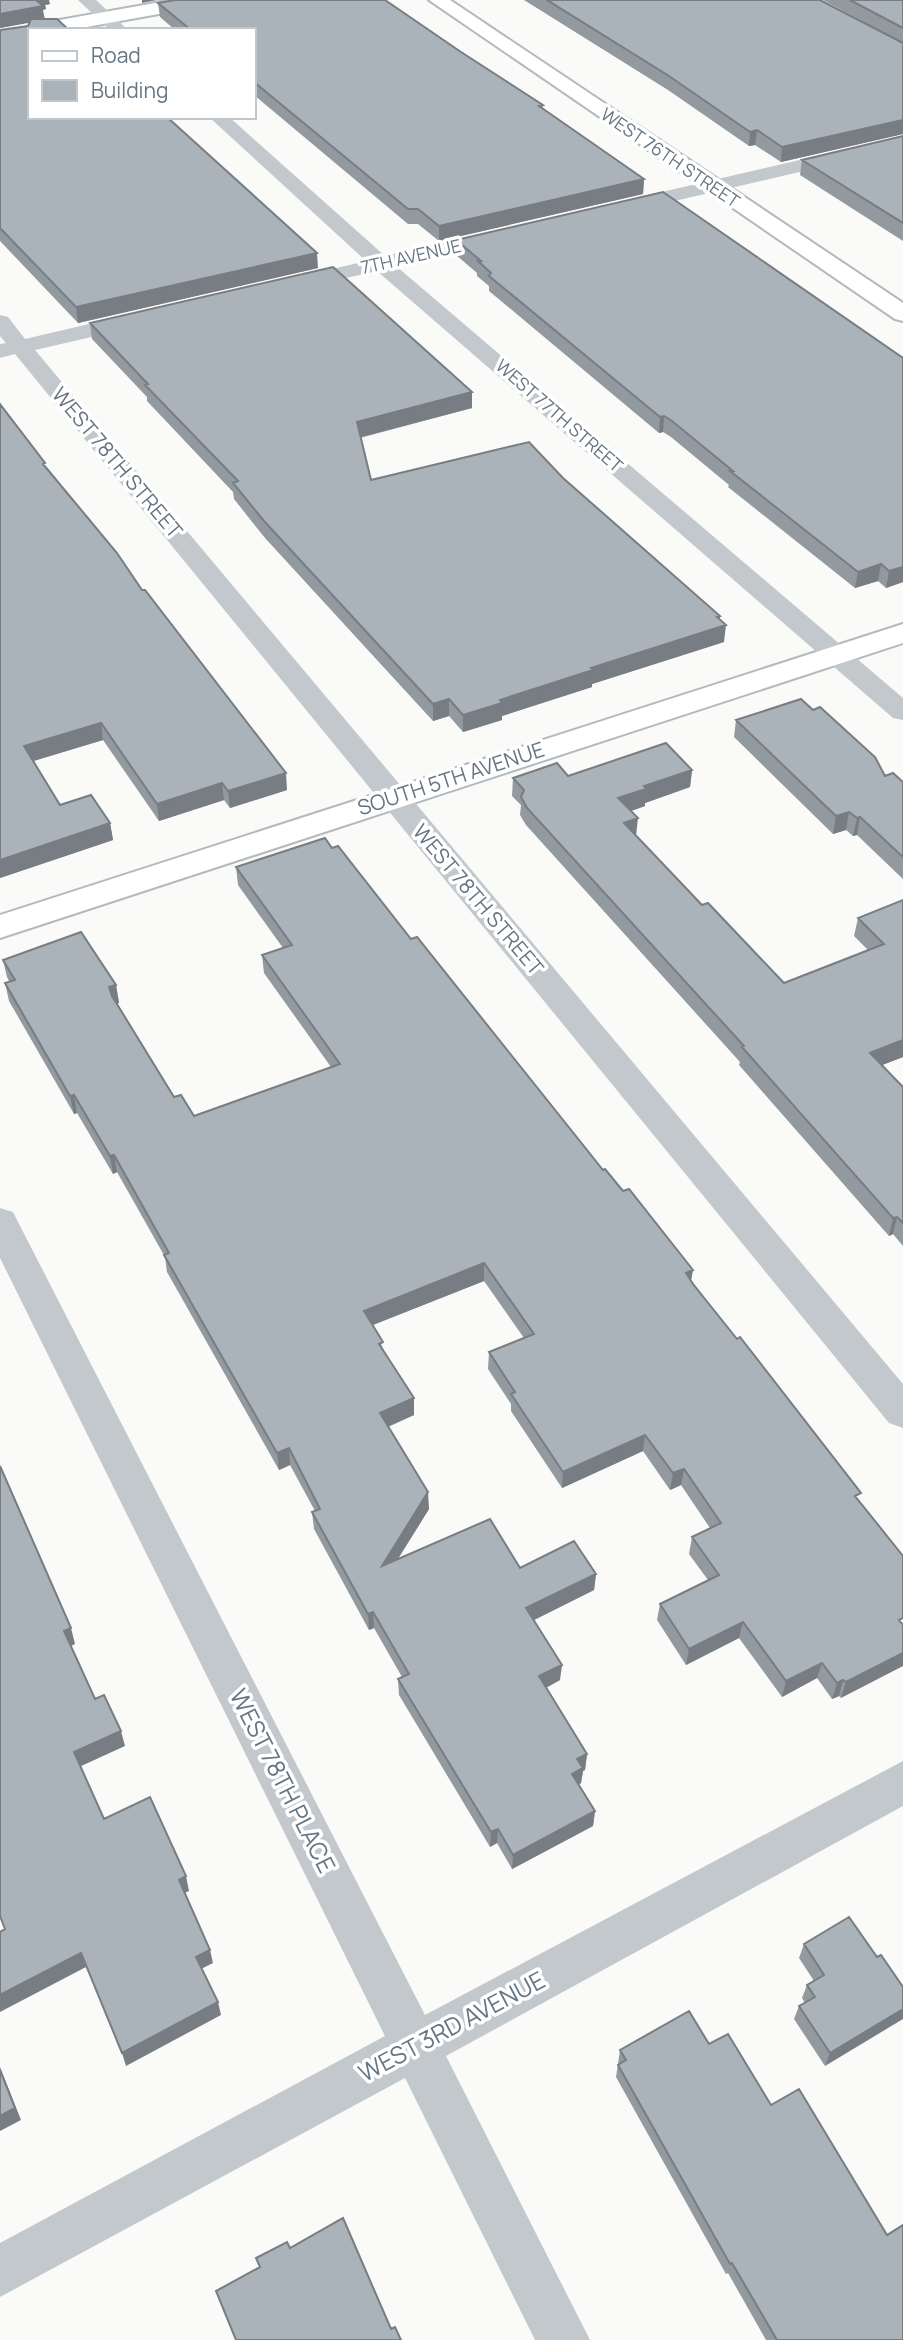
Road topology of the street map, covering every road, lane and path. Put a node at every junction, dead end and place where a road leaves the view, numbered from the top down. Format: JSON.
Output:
{"nodes":[{"id":1,"x":86,"y":0,"type":"edge"},
{"id":2,"x":203,"y":0,"type":"edge"},
{"id":3,"x":438,"y":0,"type":"edge"},
{"id":4,"x":113,"y":24,"type":"edge"},
{"id":5,"x":65,"y":28,"type":"edge"},
{"id":6,"x":220,"y":119,"type":"edge"},
{"id":7,"x":903,"y":142,"type":"edge"},
{"id":8,"x":712,"y":186,"type":"junction"},
{"id":9,"x":606,"y":211,"type":"edge"},
{"id":10,"x":527,"y":230,"type":"edge"},
{"id":11,"x":382,"y":264,"type":"junction"},
{"id":12,"x":275,"y":288,"type":"edge"},
{"id":13,"x":903,"y":314,"type":"edge"},
{"id":14,"x":154,"y":316,"type":"edge"},
{"id":15,"x":0,"y":322,"type":"edge"},
{"id":16,"x":10,"y":349,"type":"edge"},
{"id":17,"x":903,"y":633,"type":"edge"},
{"id":18,"x":835,"y":654,"type":"junction"},
{"id":19,"x":903,"y":712,"type":"edge"},
{"id":20,"x":394,"y":798,"type":"junction"},
{"id":21,"x":0,"y":926,"type":"edge"},
{"id":22,"x":0,"y":1222,"type":"edge"},
{"id":23,"x":903,"y":1412,"type":"edge"},
{"id":24,"x":903,"y":1782,"type":"edge"},
{"id":25,"x":416,"y":2047,"type":"junction"},
{"id":26,"x":0,"y":2271,"type":"edge"},
{"id":27,"x":563,"y":2340,"type":"edge"}],
"edges":[{"from":1,"to":4,"type":"street"},
{"from":2,"to":4,"type":"street"},
{"from":3,"to":8,"type":"street","name":"WEST 76TH STREET"},
{"from":4,"to":5,"type":"street"},
{"from":6,"to":11,"type":"street","name":"WEST 77TH STREET"},
{"from":7,"to":8,"type":"street"},
{"from":8,"to":9,"type":"street"},
{"from":8,"to":13,"type":"street","name":"WEST 76TH STREET"},
{"from":10,"to":11,"type":"street","name":"7TH AVENUE"},
{"from":11,"to":12,"type":"street","name":"7TH AVENUE"},
{"from":11,"to":18,"type":"street","name":"WEST 77TH STREET"},
{"from":14,"to":16,"type":"street"},
{"from":15,"to":16,"type":"street","name":"WEST 78TH STREET"},
{"from":16,"to":20,"type":"street","name":"WEST 78TH STREET"},
{"from":17,"to":18,"type":"street","name":"SOUTH 5TH AVENUE"},
{"from":18,"to":19,"type":"street","name":"WEST 77TH STREET"},
{"from":18,"to":20,"type":"street","name":"SOUTH 5TH AVENUE"},
{"from":20,"to":21,"type":"street","name":"SOUTH 5TH AVENUE"},
{"from":20,"to":23,"type":"street","name":"WEST 78TH STREET"},
{"from":22,"to":25,"type":"street","name":"WEST 78TH PLACE"},
{"from":24,"to":25,"type":"street","name":"WEST 3RD AVENUE"},
{"from":25,"to":26,"type":"street","name":"WEST 3RD AVENUE"},
{"from":25,"to":27,"type":"street","name":"WEST 78TH PLACE"}]}
